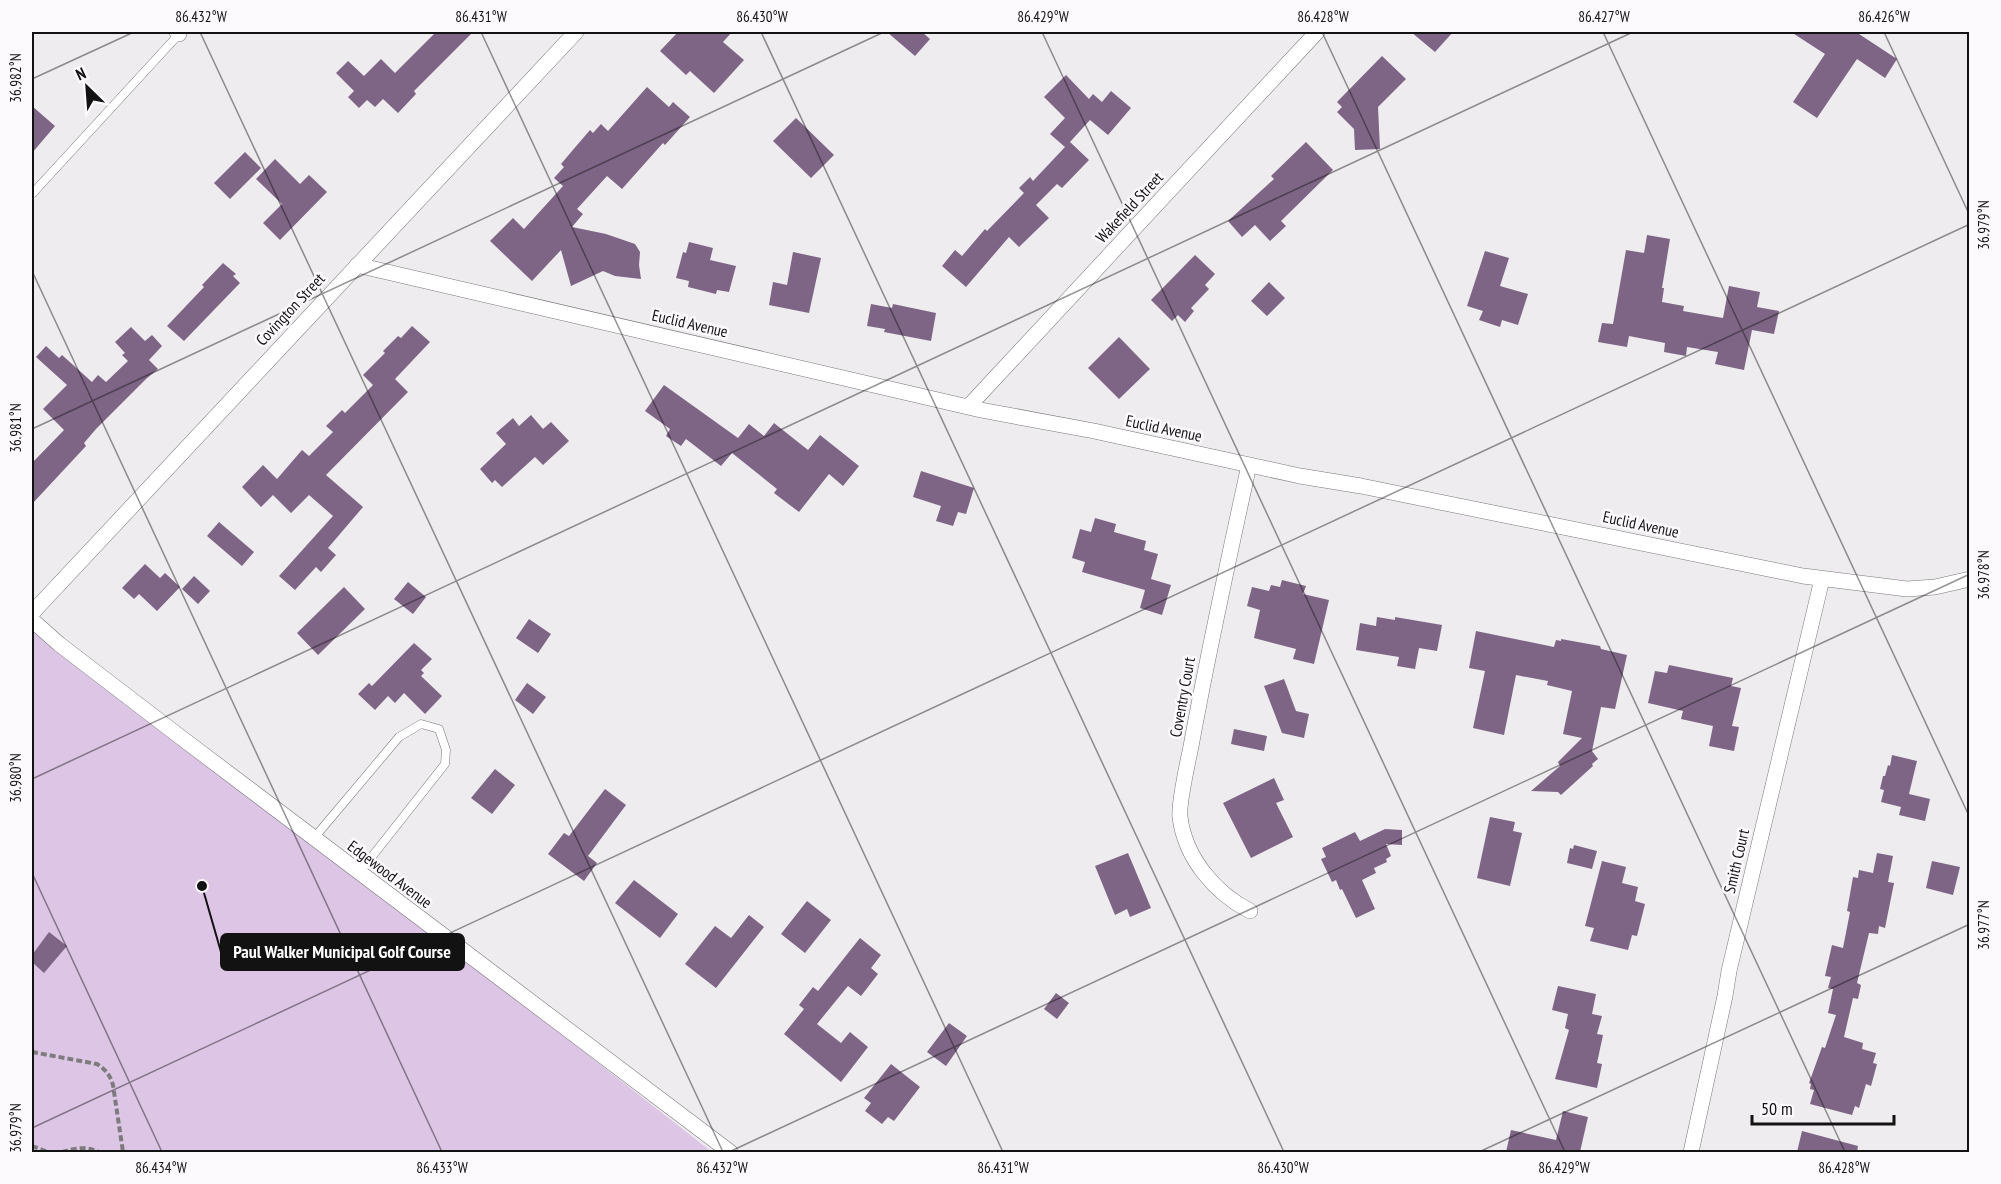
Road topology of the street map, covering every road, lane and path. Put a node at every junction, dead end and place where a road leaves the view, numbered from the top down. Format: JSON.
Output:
{"nodes":[{"id":1,"x":179,"y":32,"type":"edge"},
{"id":2,"x":576,"y":32,"type":"edge"},
{"id":3,"x":1317,"y":32,"type":"edge"},
{"id":4,"x":32,"y":194,"type":"edge"},
{"id":5,"x":357,"y":265,"type":"junction"},
{"id":6,"x":968,"y":407,"type":"junction"},
{"id":7,"x":1249,"y":465,"type":"junction"},
{"id":8,"x":1822,"y":579,"type":"junction"},
{"id":9,"x":1970,"y":579,"type":"edge"},
{"id":10,"x":32,"y":613,"type":"edge"},
{"id":11,"x":32,"y":620,"type":"edge"},
{"id":12,"x":314,"y":838,"type":"junction"},
{"id":13,"x":359,"y":873,"type":"junction"},
{"id":14,"x":1250,"y":911,"type":"dead end"},
{"id":15,"x":32,"y":1052,"type":"edge"},
{"id":16,"x":32,"y":1146,"type":"edge"},
{"id":17,"x":48,"y":1152,"type":"edge"},
{"id":18,"x":62,"y":1152,"type":"edge"},
{"id":19,"x":99,"y":1152,"type":"edge"},
{"id":20,"x":123,"y":1152,"type":"edge"},
{"id":21,"x":730,"y":1152,"type":"edge"},
{"id":22,"x":1691,"y":1152,"type":"edge"}],
"edges":[{"from":1,"to":4,"type":"lane"},
{"from":2,"to":5,"type":"street","name":"Covington Street"},
{"from":3,"to":6,"type":"street","name":"Wakefield Street"},
{"from":5,"to":6,"type":"street","name":"Euclid Avenue"},
{"from":5,"to":10,"type":"street","name":"Covington Street"},
{"from":6,"to":7,"type":"street","name":"Euclid Avenue"},
{"from":7,"to":8,"type":"street","name":"Euclid Avenue"},
{"from":7,"to":14,"type":"street","name":"Coventry Court"},
{"from":8,"to":9,"type":"street","name":"Euclid Avenue"},
{"from":8,"to":22,"type":"street","name":"Smith Court"},
{"from":11,"to":12,"type":"street","name":"Edgewood Avenue"},
{"from":12,"to":13,"type":"street","name":"Edgewood Avenue"},
{"from":12,"to":13,"type":"lane"},
{"from":13,"to":21,"type":"street","name":"Edgewood Avenue"},
{"from":15,"to":20,"type":"path"},
{"from":16,"to":17,"type":"path"},
{"from":18,"to":19,"type":"path"}]}
